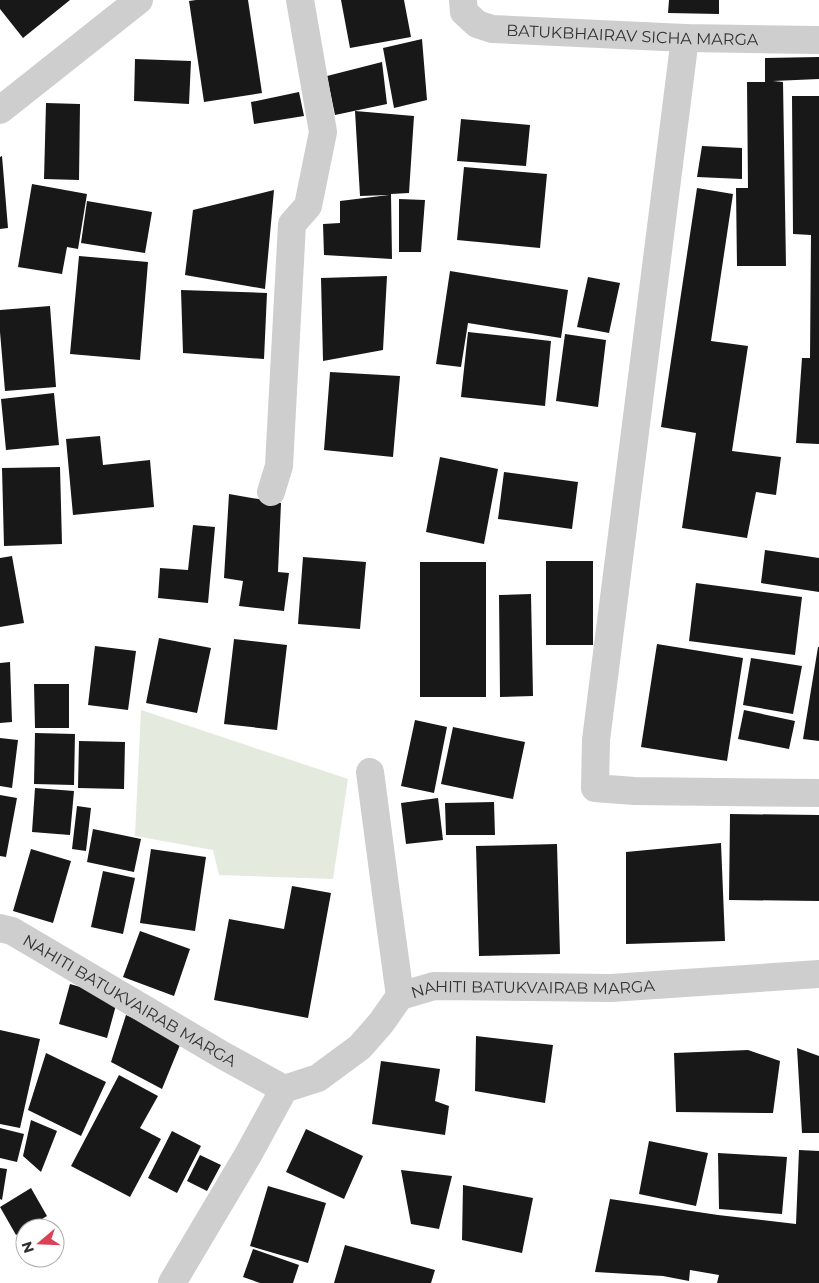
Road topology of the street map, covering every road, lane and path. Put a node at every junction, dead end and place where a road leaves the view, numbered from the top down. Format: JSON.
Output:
{"nodes":[{"id":1,"x":139,"y":0,"type":"edge"},
{"id":2,"x":300,"y":0,"type":"edge"},
{"id":3,"x":462,"y":0,"type":"edge"},
{"id":4,"x":685,"y":38,"type":"junction"},
{"id":5,"x":819,"y":40,"type":"edge"},
{"id":6,"x":0,"y":110,"type":"edge"},
{"id":7,"x":271,"y":492,"type":"dead end"},
{"id":8,"x":370,"y":772,"type":"dead end"},
{"id":9,"x":819,"y":793,"type":"edge"},
{"id":10,"x":0,"y":928,"type":"edge"},
{"id":11,"x":819,"y":974,"type":"edge"},
{"id":12,"x":400,"y":996,"type":"junction"},
{"id":13,"x":284,"y":1089,"type":"junction"},
{"id":14,"x":172,"y":1283,"type":"edge"}],
"edges":[{"from":1,"to":6,"type":"street"},
{"from":2,"to":7,"type":"street"},
{"from":3,"to":4,"type":"street","name":"BATUKBHAIRAV SICHA MARGA"},
{"from":4,"to":5,"type":"street","name":"BATUKBHAIRAV SICHA MARGA"},
{"from":4,"to":9,"type":"street"},
{"from":8,"to":12,"type":"street"},
{"from":10,"to":13,"type":"street","name":"NAHITI BATUKVAIRAB MARGA"},
{"from":11,"to":12,"type":"street","name":"NAHITI BATUKVAIRAB MARGA"},
{"from":12,"to":13,"type":"street","name":"NAHITI BATUKVAIRAB MARGA"},
{"from":13,"to":14,"type":"street"}]}
